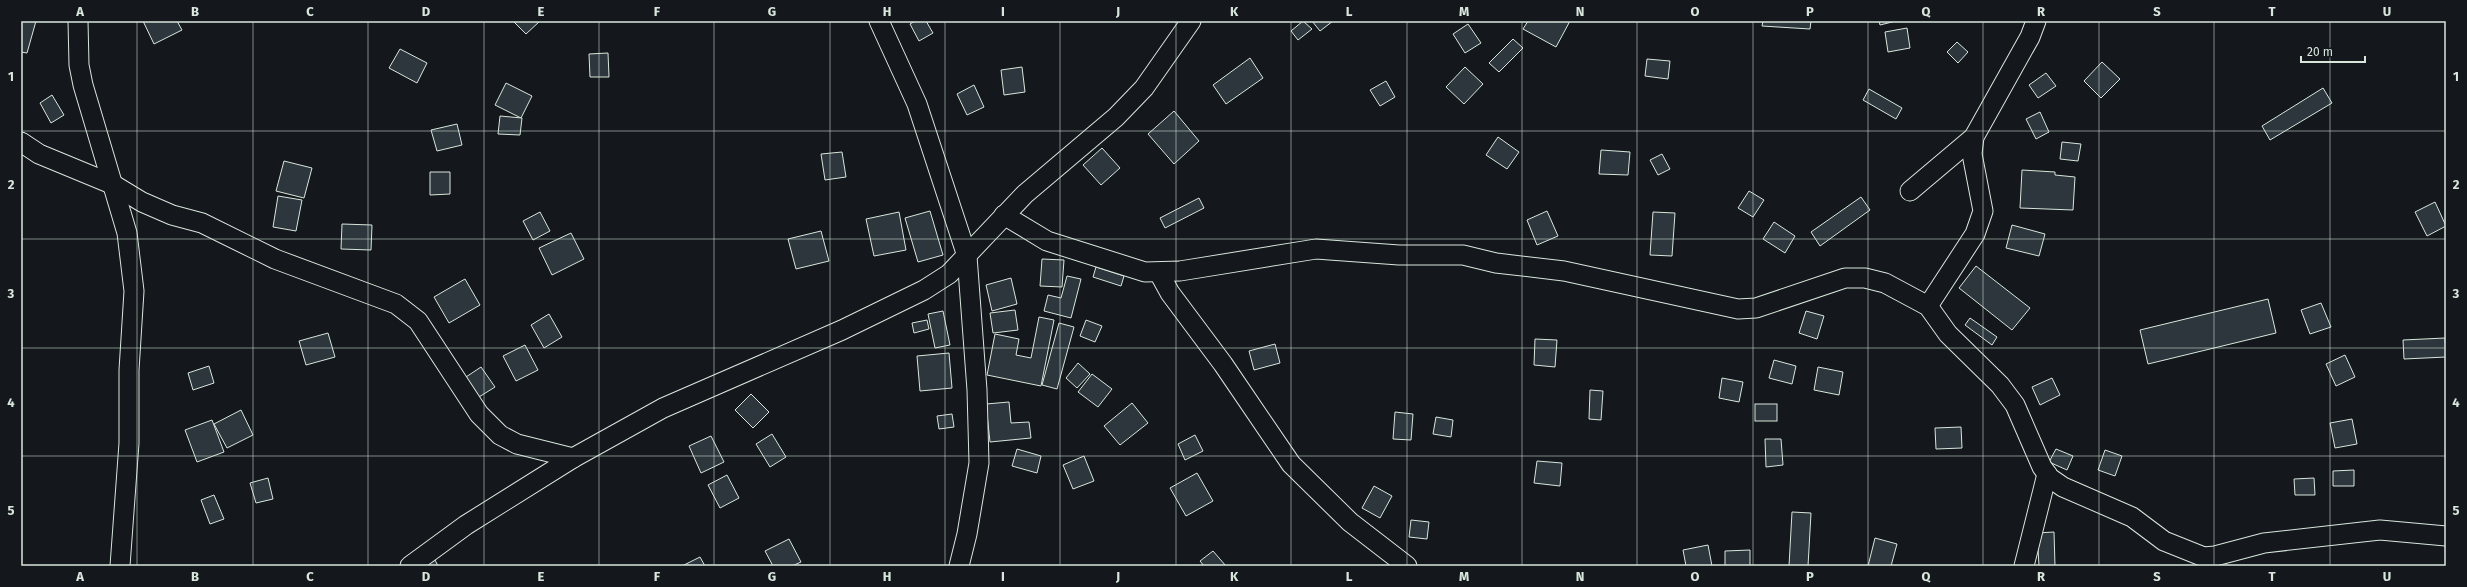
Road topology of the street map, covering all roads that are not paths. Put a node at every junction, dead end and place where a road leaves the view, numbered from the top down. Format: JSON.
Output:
{"nodes":[{"id":1,"x":78,"y":21,"type":"edge"},
{"id":2,"x":879,"y":21,"type":"edge"},
{"id":3,"x":1190,"y":21,"type":"edge"},
{"id":4,"x":2036,"y":21,"type":"edge"},
{"id":5,"x":1974,"y":137,"type":"junction"},
{"id":6,"x":21,"y":142,"type":"edge"},
{"id":7,"x":114,"y":185,"type":"junction"},
{"id":8,"x":1910,"y":191,"type":"dead end"},
{"id":9,"x":1004,"y":215,"type":"junction"},
{"id":10,"x":967,"y":256,"type":"junction"},
{"id":11,"x":1159,"y":273,"type":"junction"},
{"id":12,"x":1928,"y":306,"type":"junction"},
{"id":13,"x":573,"y":458,"type":"junction"},
{"id":14,"x":2046,"y":474,"type":"junction"},
{"id":15,"x":2446,"y":536,"type":"edge"},
{"id":16,"x":120,"y":566,"type":"edge"},
{"id":17,"x":410,"y":566,"type":"edge"},
{"id":18,"x":959,"y":566,"type":"edge"},
{"id":19,"x":1406,"y":566,"type":"edge"},
{"id":20,"x":2024,"y":566,"type":"edge"}],
"edges":[{"from":1,"to":7,"type":"street"},
{"from":2,"to":10,"type":"street"},
{"from":3,"to":9,"type":"street"},
{"from":4,"to":5,"type":"street"},
{"from":5,"to":8,"type":"street"},
{"from":5,"to":12,"type":"street"},
{"from":6,"to":7,"type":"street"},
{"from":7,"to":13,"type":"street"},
{"from":7,"to":16,"type":"street"},
{"from":9,"to":10,"type":"street"},
{"from":9,"to":11,"type":"street"},
{"from":10,"to":13,"type":"street"},
{"from":10,"to":18,"type":"street"},
{"from":11,"to":12,"type":"street"},
{"from":11,"to":19,"type":"street"},
{"from":12,"to":14,"type":"street"},
{"from":13,"to":17,"type":"street"},
{"from":14,"to":15,"type":"street"},
{"from":14,"to":20,"type":"street"}]}
